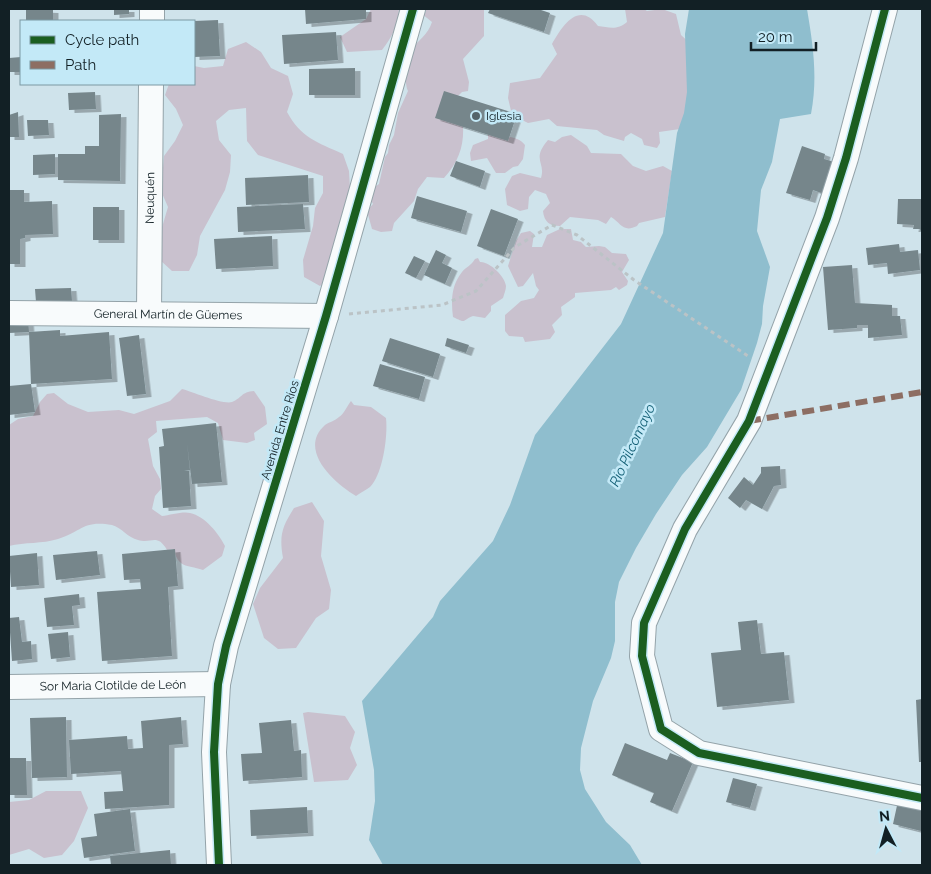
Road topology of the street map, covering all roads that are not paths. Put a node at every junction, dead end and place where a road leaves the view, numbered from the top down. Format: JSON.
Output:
{"nodes":[{"id":1,"x":414,"y":9,"type":"edge"},
{"id":2,"x":885,"y":9,"type":"edge"},
{"id":3,"x":151,"y":85,"type":"edge"},
{"id":4,"x":149,"y":312,"type":"junction"},
{"id":5,"x":9,"y":313,"type":"edge"},
{"id":6,"x":326,"y":316,"type":"junction"},
{"id":7,"x":218,"y":684,"type":"junction"},
{"id":8,"x":9,"y":687,"type":"edge"},
{"id":9,"x":922,"y":798,"type":"edge"},
{"id":10,"x":219,"y":865,"type":"edge"}],
"edges":[{"from":1,"to":6,"type":"street","name":"Avenida Entre Ríos"},
{"from":2,"to":9,"type":"street"},
{"from":3,"to":4,"type":"street","name":"Neuquén"},
{"from":4,"to":5,"type":"street","name":"General Martín de Güemes"},
{"from":4,"to":6,"type":"street","name":"General Martín de Güemes"},
{"from":6,"to":7,"type":"street","name":"Avenida Entre Ríos"},
{"from":7,"to":8,"type":"street","name":"Sor Maria Clotilde de León"},
{"from":7,"to":10,"type":"street","name":"Avenida Entre Ríos"}]}
